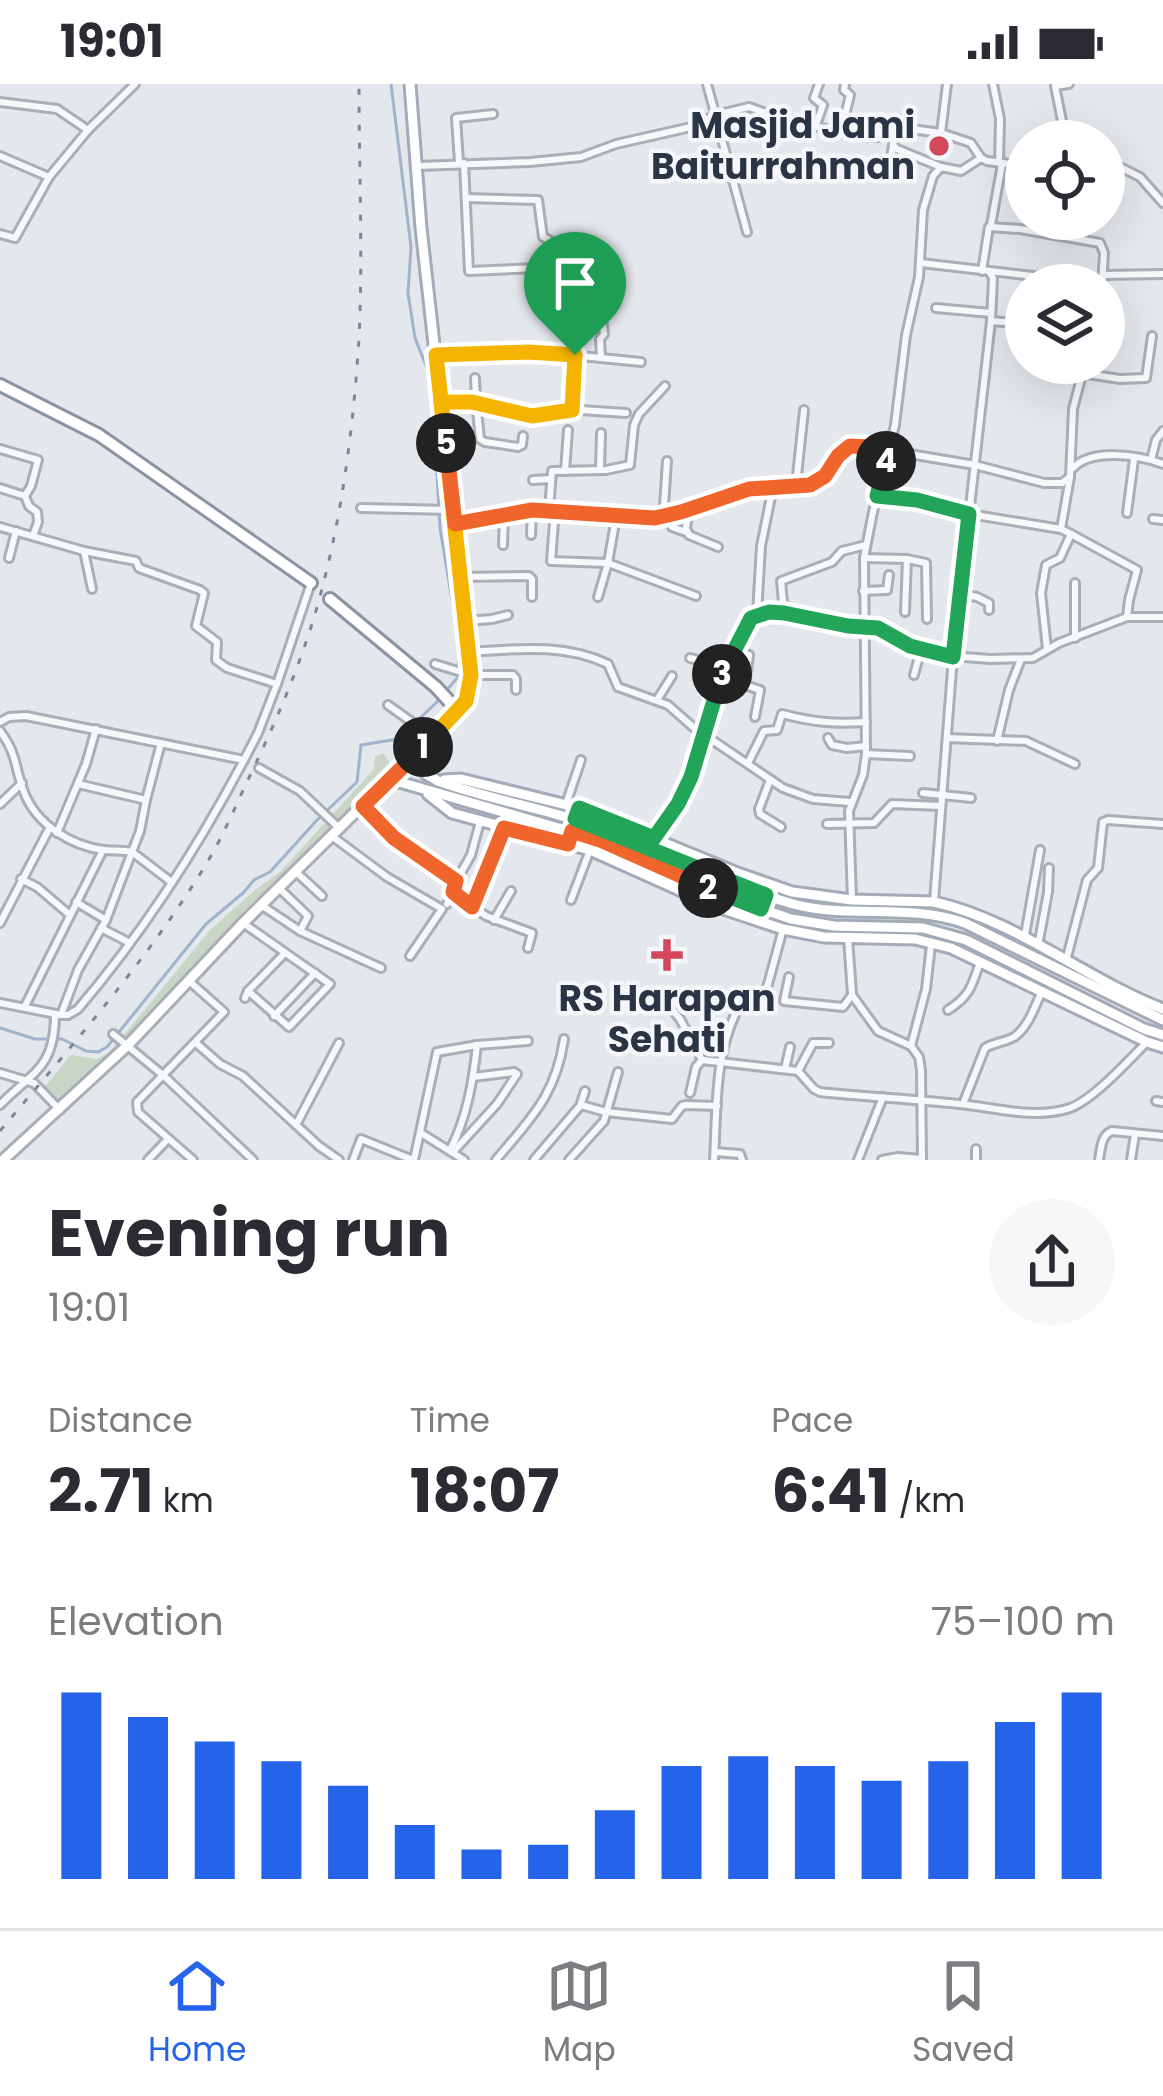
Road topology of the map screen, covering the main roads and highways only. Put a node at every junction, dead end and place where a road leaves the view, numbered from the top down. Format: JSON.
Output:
{"nodes":[{"id":1,"x":410,"y":84,"type":"edge"},
{"id":2,"x":0,"y":385,"type":"edge"},
{"id":3,"x":311,"y":583,"type":"road end"},
{"id":4,"x":330,"y":599,"type":"dead end"},
{"id":5,"x":454,"y":706,"type":"junction"},
{"id":6,"x":413,"y":757,"type":"junction"},
{"id":7,"x":389,"y":779,"type":"junction"},
{"id":8,"x":438,"y":781,"type":"junction"},
{"id":9,"x":424,"y":790,"type":"junction"},
{"id":10,"x":575,"y":819,"type":"junction"},
{"id":11,"x":568,"y":844,"type":"junction"},
{"id":12,"x":766,"y":895,"type":"junction"},
{"id":13,"x":761,"y":909,"type":"junction"},
{"id":14,"x":869,"y":927,"type":"junction"},
{"id":15,"x":889,"y":939,"type":"junction"},
{"id":16,"x":1092,"y":980,"type":"junction"},
{"id":17,"x":1080,"y":1003,"type":"junction"},
{"id":18,"x":1163,"y":1009,"type":"edge"},
{"id":19,"x":1163,"y":1020,"type":"edge"},
{"id":20,"x":1163,"y":1035,"type":"edge"},
{"id":21,"x":1163,"y":1047,"type":"edge"},
{"id":22,"x":3,"y":1160,"type":"edge"}],
"edges":[{"from":1,"to":5,"type":"main road"},
{"from":2,"to":3,"type":"highway"},
{"from":4,"to":5,"type":"highway"},
{"from":5,"to":6,"type":"main road"},
{"from":6,"to":7,"type":"main road"},
{"from":6,"to":8,"type":"main road"},
{"from":7,"to":9,"type":"main road"},
{"from":7,"to":22,"type":"main road"},
{"from":8,"to":10,"type":"main road"},
{"from":8,"to":10,"type":"main road"},
{"from":9,"to":10,"type":"main road"},
{"from":9,"to":11,"type":"main road"},
{"from":10,"to":11,"type":"main road"},
{"from":10,"to":12,"type":"main road"},
{"from":10,"to":13,"type":"main road"},
{"from":10,"to":16,"type":"main road"},
{"from":11,"to":15,"type":"main road"},
{"from":12,"to":13,"type":"main road"},
{"from":12,"to":16,"type":"main road"},
{"from":13,"to":14,"type":"main road"},
{"from":14,"to":15,"type":"main road"},
{"from":14,"to":17,"type":"main road"},
{"from":15,"to":17,"type":"main road"},
{"from":16,"to":18,"type":"main road"},
{"from":16,"to":19,"type":"main road"},
{"from":17,"to":20,"type":"main road"},
{"from":17,"to":21,"type":"main road"}]}
